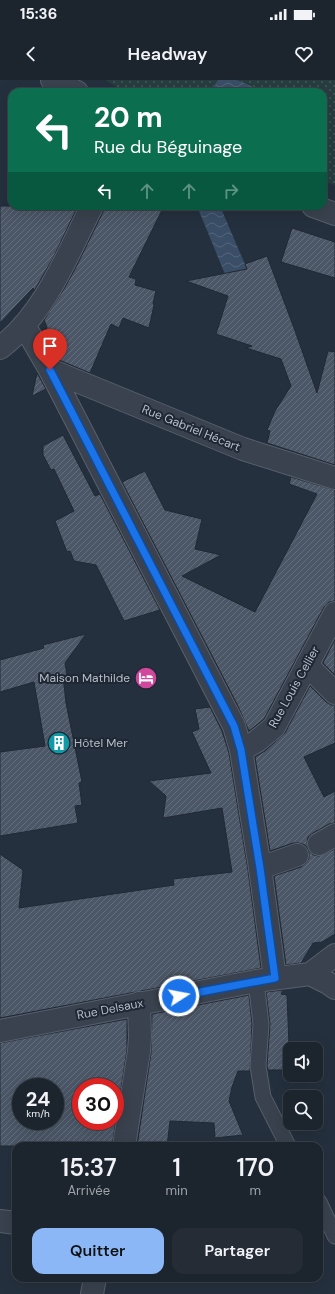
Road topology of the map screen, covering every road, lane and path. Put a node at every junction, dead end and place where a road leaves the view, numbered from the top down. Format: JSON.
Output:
{"nodes":[{"id":1,"x":52,"y":80,"type":"edge"},
{"id":2,"x":69,"y":88,"type":"edge"},
{"id":3,"x":90,"y":210,"type":"edge"},
{"id":4,"x":324,"y":210,"type":"edge"},
{"id":5,"x":335,"y":214,"type":"edge"},
{"id":6,"x":24,"y":325,"type":"junction"},
{"id":7,"x":0,"y":348,"type":"edge"},
{"id":8,"x":50,"y":370,"type":"junction"},
{"id":9,"x":335,"y":478,"type":"edge"},
{"id":10,"x":335,"y":613,"type":"edge"},
{"id":11,"x":307,"y":665,"type":"junction"},
{"id":12,"x":335,"y":693,"type":"edge"},
{"id":13,"x":241,"y":750,"type":"junction"},
{"id":14,"x":297,"y":854,"type":"dead end"},
{"id":15,"x":260,"y":868,"type":"junction"},
{"id":16,"x":335,"y":955,"type":"edge"},
{"id":17,"x":310,"y":974,"type":"junction"},
{"id":18,"x":266,"y":980,"type":"junction"},
{"id":19,"x":335,"y":988,"type":"edge"},
{"id":20,"x":139,"y":1003,"type":"junction"},
{"id":21,"x":0,"y":1031,"type":"edge"},
{"id":22,"x":125,"y":1142,"type":"edge"},
{"id":23,"x":286,"y":1142,"type":"edge"},
{"id":24,"x":323,"y":1210,"type":"edge"},
{"id":25,"x":0,"y":1222,"type":"edge"},
{"id":26,"x":12,"y":1223,"type":"edge"},
{"id":27,"x":335,"y":1236,"type":"edge"},
{"id":28,"x":94,"y":1282,"type":"edge"},
{"id":29,"x":92,"y":1294,"type":"edge"}],
"edges":[{"from":1,"to":2,"type":"street"},
{"from":3,"to":6,"type":"street"},
{"from":4,"to":5,"type":"street"},
{"from":6,"to":7,"type":"street"},
{"from":6,"to":8,"type":"street"},
{"from":8,"to":9,"type":"street","name":"Rue Gabriel Hécart"},
{"from":8,"to":13,"type":"street"},
{"from":10,"to":11,"type":"street","name":"Rue Louis Cellier"},
{"from":11,"to":12,"type":"street"},
{"from":11,"to":13,"type":"street","name":"Rue Louis Cellier"},
{"from":13,"to":15,"type":"street"},
{"from":14,"to":15,"type":"street"},
{"from":15,"to":18,"type":"street"},
{"from":16,"to":17,"type":"street"},
{"from":17,"to":18,"type":"street","name":"Rue Delsaux"},
{"from":17,"to":19,"type":"street"},
{"from":18,"to":20,"type":"street","name":"Rue Delsaux"},
{"from":18,"to":23,"type":"lane"},
{"from":20,"to":21,"type":"street","name":"Rue Delsaux"},
{"from":20,"to":22,"type":"street"},
{"from":24,"to":27,"type":"lane"},
{"from":25,"to":26,"type":"street"},
{"from":28,"to":29,"type":"street"}]}
